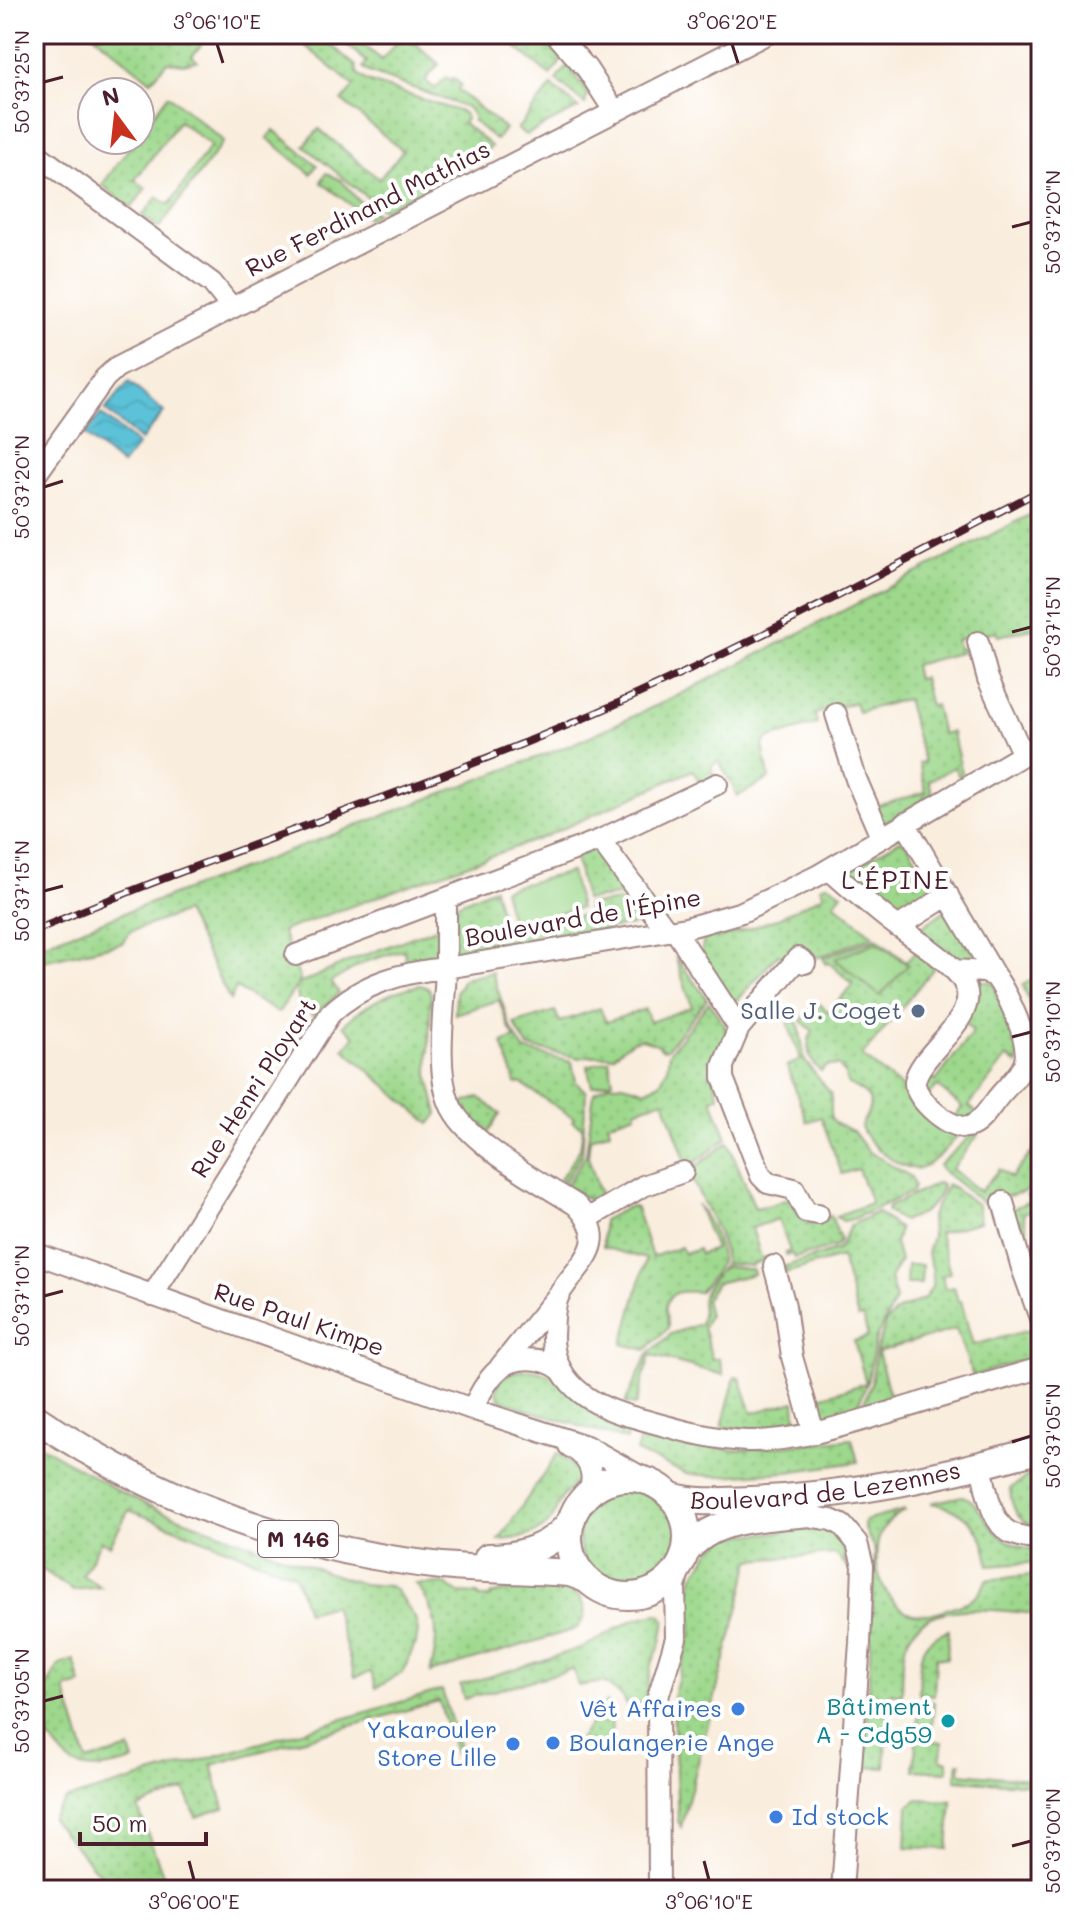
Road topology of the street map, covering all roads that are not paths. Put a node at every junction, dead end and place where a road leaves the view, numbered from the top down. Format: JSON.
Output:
{"nodes":[{"id":1,"x":556,"y":34,"type":"edge"},
{"id":2,"x":766,"y":34,"type":"edge"},
{"id":3,"x":615,"y":112,"type":"junction"},
{"id":4,"x":34,"y":152,"type":"edge"},
{"id":5,"x":232,"y":308,"type":"junction"},
{"id":6,"x":34,"y":477,"type":"edge"},
{"id":7,"x":978,"y":642,"type":"dead end"},
{"id":8,"x":836,"y":714,"type":"dead end"},
{"id":9,"x":1041,"y":744,"type":"edge"},
{"id":10,"x":1023,"y":755,"type":"junction"},
{"id":11,"x":717,"y":784,"type":"dead end"},
{"id":12,"x":905,"y":823,"type":"junction"},
{"id":13,"x":881,"y":837,"type":"junction"},
{"id":14,"x":600,"y":840,"type":"junction"},
{"id":15,"x":829,"y":869,"type":"junction"},
{"id":16,"x":948,"y":895,"type":"junction"},
{"id":17,"x":446,"y":899,"type":"junction"},
{"id":18,"x":898,"y":927,"type":"junction"},
{"id":19,"x":671,"y":930,"type":"junction"},
{"id":20,"x":296,"y":955,"type":"dead end"},
{"id":21,"x":805,"y":963,"type":"dead end"},
{"id":22,"x":446,"y":968,"type":"junction"},
{"id":23,"x":954,"y":970,"type":"junction"},
{"id":24,"x":995,"y":976,"type":"junction"},
{"id":25,"x":739,"y":1028,"type":"junction"},
{"id":26,"x":683,"y":1172,"type":"dead end"},
{"id":27,"x":1003,"y":1202,"type":"dead end"},
{"id":28,"x":818,"y":1214,"type":"dead end"},
{"id":29,"x":587,"y":1219,"type":"junction"},
{"id":30,"x":34,"y":1253,"type":"edge"},
{"id":31,"x":774,"y":1266,"type":"dead end"},
{"id":32,"x":558,"y":1295,"type":"junction"},
{"id":33,"x":152,"y":1296,"type":"junction"},
{"id":34,"x":1041,"y":1321,"type":"edge"},
{"id":35,"x":1041,"y":1368,"type":"edge"},
{"id":36,"x":561,"y":1370,"type":"junction"},
{"id":37,"x":497,"y":1371,"type":"junction"},
{"id":38,"x":34,"y":1404,"type":"edge"},
{"id":39,"x":472,"y":1409,"type":"junction"},
{"id":40,"x":34,"y":1417,"type":"edge"},
{"id":41,"x":814,"y":1433,"type":"junction"},
{"id":42,"x":548,"y":1434,"type":"junction"},
{"id":43,"x":1041,"y":1449,"type":"edge"},
{"id":44,"x":981,"y":1466,"type":"junction"},
{"id":45,"x":660,"y":1489,"type":"junction"},
{"id":46,"x":589,"y":1492,"type":"junction"},
{"id":47,"x":796,"y":1514,"type":"junction"},
{"id":48,"x":572,"y":1519,"type":"junction"},
{"id":49,"x":1041,"y":1541,"type":"edge"},
{"id":50,"x":683,"y":1559,"type":"junction"},
{"id":51,"x":586,"y":1579,"type":"junction"},
{"id":52,"x":659,"y":1890,"type":"edge"},
{"id":53,"x":842,"y":1890,"type":"edge"}],
"edges":[{"from":1,"to":3,"type":"street"},
{"from":2,"to":3,"type":"street","name":"Rue Ferdinand Mathias"},
{"from":3,"to":5,"type":"street","name":"Rue Ferdinand Mathias"},
{"from":4,"to":5,"type":"street"},
{"from":5,"to":6,"type":"street","name":"Rue Ferdinand Mathias"},
{"from":7,"to":10,"type":"street"},
{"from":8,"to":13,"type":"street"},
{"from":9,"to":10,"type":"street","name":"Boulevard de l'Épine"},
{"from":10,"to":12,"type":"street","name":"Boulevard de l'Épine"},
{"from":11,"to":14,"type":"street"},
{"from":12,"to":13,"type":"street","name":"Boulevard de l'Épine"},
{"from":12,"to":16,"type":"street"},
{"from":13,"to":15,"type":"street","name":"Boulevard de l'Épine"},
{"from":14,"to":17,"type":"street"},
{"from":14,"to":19,"type":"street"},
{"from":15,"to":18,"type":"street"},
{"from":15,"to":19,"type":"street","name":"Boulevard de l'Épine"},
{"from":16,"to":18,"type":"street"},
{"from":16,"to":24,"type":"street"},
{"from":17,"to":20,"type":"street"},
{"from":17,"to":22,"type":"street"},
{"from":18,"to":23,"type":"street"},
{"from":19,"to":22,"type":"street","name":"Boulevard de l'Épine"},
{"from":19,"to":25,"type":"street"},
{"from":21,"to":25,"type":"street"},
{"from":22,"to":29,"type":"street","name":"Boulevard de l'Épine"},
{"from":22,"to":33,"type":"street","name":"Rue Henri Ployart"},
{"from":23,"to":24,"type":"street"},
{"from":23,"to":24,"type":"street"},
{"from":25,"to":28,"type":"street"},
{"from":26,"to":29,"type":"street"},
{"from":27,"to":34,"type":"street"},
{"from":29,"to":32,"type":"street"},
{"from":30,"to":33,"type":"street","name":"Rue Paul Kimpe"},
{"from":31,"to":41,"type":"street"},
{"from":32,"to":36,"type":"street"},
{"from":32,"to":37,"type":"street"},
{"from":33,"to":39,"type":"street","name":"Rue Paul Kimpe"},
{"from":35,"to":41,"type":"street"},
{"from":36,"to":37,"type":"street"},
{"from":36,"to":41,"type":"street"},
{"from":37,"to":39,"type":"street"},
{"from":38,"to":48,"type":"main road","number":"M 146"},
{"from":39,"to":42,"type":"street","name":"Rue Paul Kimpe"},
{"from":40,"to":51,"type":"main road","number":"M 146"},
{"from":42,"to":45,"type":"street","name":"Rue Paul Kimpe"},
{"from":42,"to":46,"type":"street","name":"Rue Paul Kimpe"},
{"from":43,"to":44,"type":"main road","name":"Boulevard de Lezennes"},
{"from":44,"to":45,"type":"main road","name":"Boulevard de Lezennes"},
{"from":44,"to":47,"type":"main road","name":"Boulevard de Lezennes"},
{"from":44,"to":49,"type":"street"},
{"from":45,"to":46,"type":"main road"},
{"from":45,"to":50,"type":"main road"},
{"from":46,"to":48,"type":"main road"},
{"from":47,"to":50,"type":"main road","name":"Boulevard de Lezennes"},
{"from":47,"to":53,"type":"street"},
{"from":48,"to":51,"type":"main road"},
{"from":50,"to":51,"type":"main road"},
{"from":50,"to":52,"type":"street"}]}
